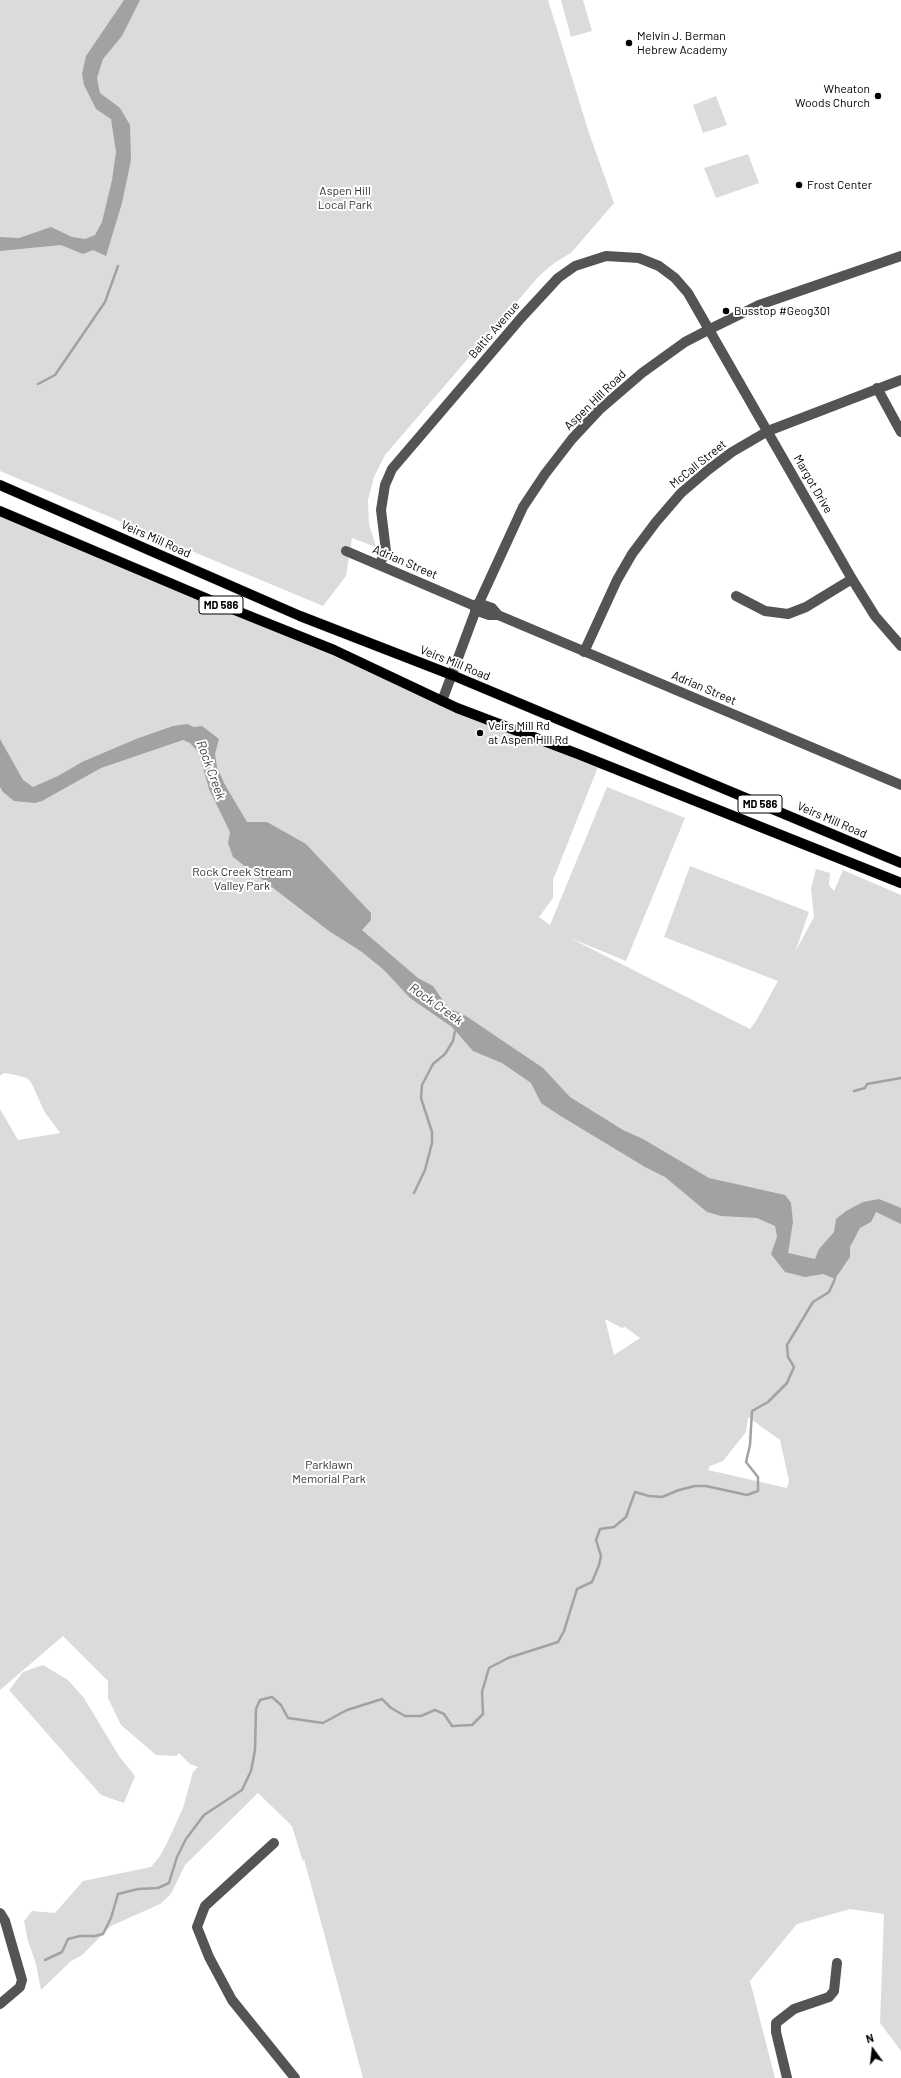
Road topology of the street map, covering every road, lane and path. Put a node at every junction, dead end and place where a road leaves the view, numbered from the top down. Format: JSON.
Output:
{"nodes":[{"id":1,"x":901,"y":256,"type":"edge"},
{"id":2,"x":710,"y":329,"type":"junction"},
{"id":3,"x":901,"y":380,"type":"edge"},
{"id":4,"x":877,"y":388,"type":"junction"},
{"id":5,"x":768,"y":431,"type":"junction"},
{"id":6,"x":901,"y":432,"type":"edge"},
{"id":7,"x":0,"y":485,"type":"edge"},
{"id":8,"x":0,"y":511,"type":"edge"},
{"id":9,"x":346,"y":551,"type":"dead end"},
{"id":10,"x":379,"y":565,"type":"junction"},
{"id":11,"x":852,"y":579,"type":"junction"},
{"id":12,"x":736,"y":596,"type":"dead end"},
{"id":13,"x":477,"y":607,"type":"junction"},
{"id":14,"x":901,"y":646,"type":"edge"},
{"id":15,"x":584,"y":652,"type":"junction"},
{"id":16,"x":452,"y":675,"type":"junction"},
{"id":17,"x":442,"y":701,"type":"junction"},
{"id":18,"x":901,"y":785,"type":"edge"},
{"id":19,"x":901,"y":863,"type":"edge"},
{"id":20,"x":901,"y":883,"type":"edge"},
{"id":21,"x":274,"y":1842,"type":"dead end"},
{"id":22,"x":0,"y":1913,"type":"edge"},
{"id":23,"x":837,"y":1962,"type":"dead end"},
{"id":24,"x":0,"y":2004,"type":"edge"},
{"id":25,"x":295,"y":2078,"type":"edge"},
{"id":26,"x":788,"y":2078,"type":"edge"}],
"edges":[{"from":1,"to":2,"type":"street","name":"Aspen Hill Road"},
{"from":2,"to":5,"type":"street","name":"Margot Drive"},
{"from":2,"to":10,"type":"street","name":"Baltic Avenue"},
{"from":2,"to":13,"type":"street","name":"Aspen Hill Road"},
{"from":3,"to":4,"type":"street","name":"McCall Street"},
{"from":4,"to":5,"type":"street","name":"McCall Street"},
{"from":4,"to":6,"type":"street"},
{"from":5,"to":11,"type":"street","name":"Margot Drive"},
{"from":5,"to":15,"type":"street","name":"McCall Street"},
{"from":7,"to":16,"type":"main road","name":"Veirs Mill Road","number":"MD 586"},
{"from":8,"to":17,"type":"main road","number":"MD 586"},
{"from":9,"to":10,"type":"street","name":"Adrian Street"},
{"from":10,"to":13,"type":"street","name":"Adrian Street"},
{"from":11,"to":12,"type":"street"},
{"from":11,"to":14,"type":"street","name":"Margot Drive"},
{"from":13,"to":15,"type":"street","name":"Adrian Street"},
{"from":13,"to":16,"type":"street","name":"Aspen Hill Road"},
{"from":15,"to":18,"type":"street","name":"Adrian Street"},
{"from":16,"to":17,"type":"street","name":"Aspen Hill Road"},
{"from":16,"to":19,"type":"main road","name":"Veirs Mill Road","number":"MD 586"},
{"from":17,"to":20,"type":"main road","number":"MD 586"},
{"from":21,"to":25,"type":"street"},
{"from":22,"to":24,"type":"street"},
{"from":23,"to":26,"type":"street"}]}
